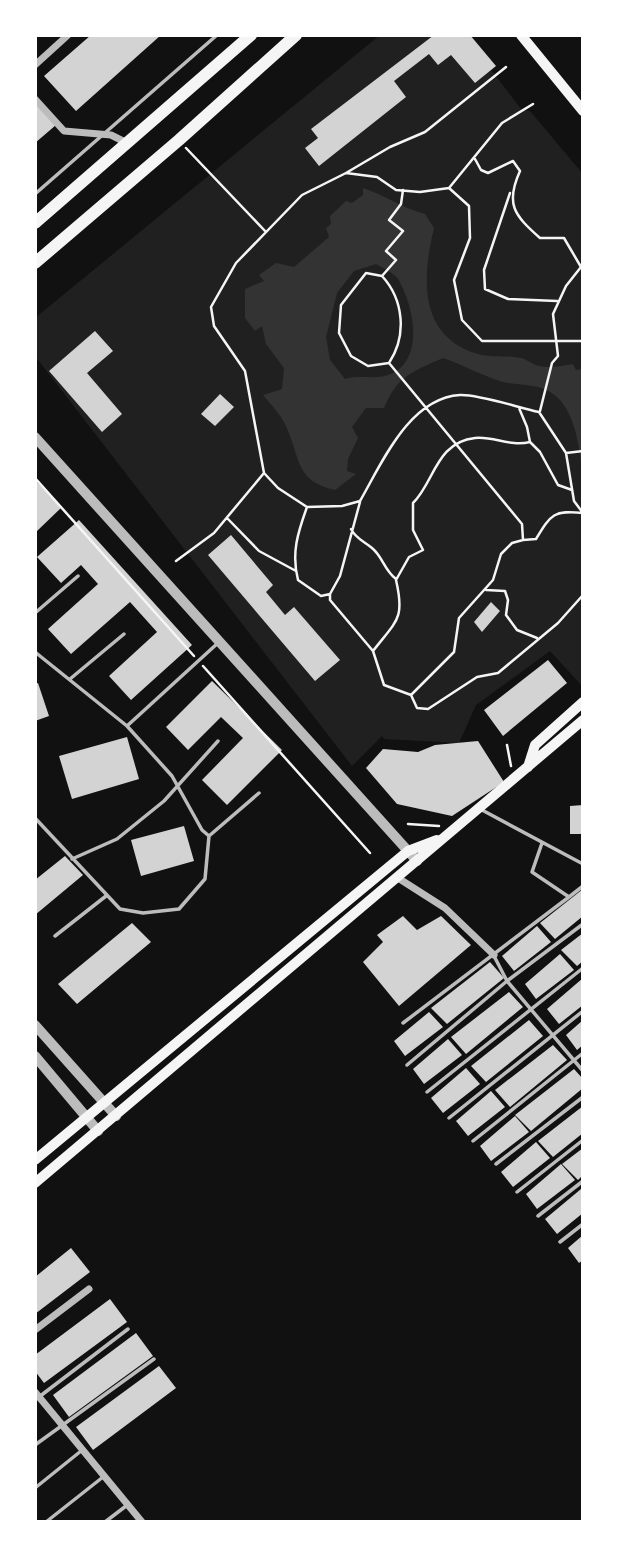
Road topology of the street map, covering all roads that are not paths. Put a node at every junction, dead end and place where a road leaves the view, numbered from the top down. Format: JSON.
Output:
{"nodes":[{"id":1,"x":68,"y":35,"type":"edge"},
{"id":2,"x":217,"y":35,"type":"edge"},
{"id":3,"x":251,"y":35,"type":"edge"},
{"id":4,"x":296,"y":35,"type":"edge"},
{"id":5,"x":521,"y":35,"type":"edge"},
{"id":6,"x":35,"y":65,"type":"edge"},
{"id":7,"x":35,"y":99,"type":"edge"},
{"id":8,"x":583,"y":111,"type":"edge"},
{"id":9,"x":104,"y":135,"type":"junction"},
{"id":10,"x":127,"y":143,"type":"junction"},
{"id":11,"x":35,"y":194,"type":"edge"},
{"id":12,"x":35,"y":223,"type":"edge"},
{"id":13,"x":35,"y":262,"type":"edge"},
{"id":14,"x":35,"y":437,"type":"edge"},
{"id":15,"x":78,"y":576,"type":"dead end"},
{"id":16,"x":35,"y":613,"type":"edge"},
{"id":17,"x":124,"y":634,"type":"dead end"},
{"id":18,"x":219,"y":641,"type":"junction"},
{"id":19,"x":35,"y":652,"type":"edge"},
{"id":20,"x":70,"y":679,"type":"junction"},
{"id":21,"x":583,"y":702,"type":"edge"},
{"id":22,"x":583,"y":720,"type":"edge"},
{"id":23,"x":127,"y":726,"type":"junction"},
{"id":24,"x":218,"y":741,"type":"dead end"},
{"id":25,"x":528,"y":767,"type":"junction"},
{"id":26,"x":176,"y":785,"type":"junction"},
{"id":27,"x":259,"y":793,"type":"dead end"},
{"id":28,"x":481,"y":809,"type":"junction"},
{"id":29,"x":35,"y":818,"type":"edge"},
{"id":30,"x":40,"y":825,"type":"junction"},
{"id":31,"x":35,"y":829,"type":"edge"},
{"id":32,"x":209,"y":836,"type":"junction"},
{"id":33,"x":447,"y":836,"type":"junction"},
{"id":34,"x":542,"y":842,"type":"junction"},
{"id":35,"x":408,"y":851,"type":"junction"},
{"id":36,"x":72,"y":859,"type":"junction"},
{"id":37,"x":418,"y":861,"type":"junction"},
{"id":38,"x":583,"y":864,"type":"edge"},
{"id":39,"x":398,"y":877,"type":"junction"},
{"id":40,"x":583,"y":886,"type":"edge"},
{"id":41,"x":106,"y":895,"type":"junction"},
{"id":42,"x":569,"y":897,"type":"junction"},
{"id":43,"x":583,"y":924,"type":"edge"},
{"id":44,"x":55,"y":936,"type":"dead end"},
{"id":45,"x":494,"y":954,"type":"junction"},
{"id":46,"x":583,"y":968,"type":"edge"},
{"id":47,"x":507,"y":981,"type":"junction"},
{"id":48,"x":530,"y":1010,"type":"junction"},
{"id":49,"x":583,"y":1011,"type":"edge"},
{"id":50,"x":403,"y":1023,"type":"dead end"},
{"id":51,"x":35,"y":1025,"type":"edge"},
{"id":52,"x":552,"y":1036,"type":"junction"},
{"id":53,"x":583,"y":1053,"type":"edge"},
{"id":54,"x":35,"y":1056,"type":"edge"},
{"id":55,"x":574,"y":1060,"type":"junction"},
{"id":56,"x":407,"y":1065,"type":"dead end"},
{"id":57,"x":583,"y":1071,"type":"edge"},
{"id":58,"x":427,"y":1093,"type":"dead end"},
{"id":59,"x":583,"y":1097,"type":"edge"},
{"id":60,"x":102,"y":1103,"type":"junction"},
{"id":61,"x":117,"y":1116,"type":"junction"},
{"id":62,"x":88,"y":1117,"type":"junction"},
{"id":63,"x":449,"y":1118,"type":"dead end"},
{"id":64,"x":98,"y":1130,"type":"junction"},
{"id":65,"x":583,"y":1140,"type":"edge"},
{"id":66,"x":474,"y":1141,"type":"dead end"},
{"id":67,"x":35,"y":1160,"type":"edge"},
{"id":68,"x":496,"y":1164,"type":"dead end"},
{"id":69,"x":583,"y":1181,"type":"edge"},
{"id":70,"x":35,"y":1183,"type":"edge"},
{"id":71,"x":517,"y":1192,"type":"dead end"},
{"id":72,"x":538,"y":1216,"type":"dead end"},
{"id":73,"x":583,"y":1224,"type":"edge"},
{"id":74,"x":560,"y":1242,"type":"dead end"},
{"id":75,"x":89,"y":1289,"type":"dead end"},
{"id":76,"x":128,"y":1329,"type":"dead end"},
{"id":77,"x":35,"y":1331,"type":"edge"},
{"id":78,"x":154,"y":1359,"type":"dead end"},
{"id":79,"x":36,"y":1396,"type":"edge"},
{"id":80,"x":62,"y":1424,"type":"junction"},
{"id":81,"x":35,"y":1445,"type":"edge"},
{"id":82,"x":83,"y":1450,"type":"junction"},
{"id":83,"x":104,"y":1476,"type":"junction"},
{"id":84,"x":35,"y":1488,"type":"edge"},
{"id":85,"x":128,"y":1505,"type":"junction"},
{"id":86,"x":46,"y":1522,"type":"edge"},
{"id":87,"x":105,"y":1522,"type":"edge"},
{"id":88,"x":142,"y":1522,"type":"edge"}],
"edges":[{"from":1,"to":6,"type":"street"},
{"from":2,"to":9,"type":"lane"},
{"from":3,"to":10,"type":"main road"},
{"from":4,"to":13,"type":"main road"},
{"from":5,"to":8,"type":"main road"},
{"from":7,"to":9,"type":"street"},
{"from":9,"to":10,"type":"street"},
{"from":9,"to":11,"type":"lane"},
{"from":10,"to":12,"type":"main road"},
{"from":14,"to":18,"type":"street"},
{"from":15,"to":16,"type":"lane"},
{"from":17,"to":20,"type":"lane"},
{"from":18,"to":23,"type":"lane"},
{"from":18,"to":35,"type":"street"},
{"from":19,"to":20,"type":"lane"},
{"from":20,"to":23,"type":"lane"},
{"from":21,"to":25,"type":"main road"},
{"from":22,"to":25,"type":"main road"},
{"from":23,"to":26,"type":"lane"},
{"from":24,"to":26,"type":"lane"},
{"from":25,"to":28,"type":"main road"},
{"from":26,"to":32,"type":"lane"},
{"from":26,"to":36,"type":"lane"},
{"from":27,"to":32,"type":"lane"},
{"from":28,"to":33,"type":"main road"},
{"from":28,"to":34,"type":"lane"},
{"from":29,"to":30,"type":"lane"},
{"from":30,"to":31,"type":"lane"},
{"from":30,"to":36,"type":"lane"},
{"from":32,"to":41,"type":"lane"},
{"from":33,"to":35,"type":"main road"},
{"from":33,"to":37,"type":"main road"},
{"from":34,"to":38,"type":"lane"},
{"from":34,"to":42,"type":"lane"},
{"from":35,"to":37,"type":"street"},
{"from":35,"to":60,"type":"main road"},
{"from":36,"to":41,"type":"lane"},
{"from":37,"to":39,"type":"main road"},
{"from":39,"to":45,"type":"street"},
{"from":39,"to":61,"type":"main road"},
{"from":40,"to":42,"type":"lane"},
{"from":41,"to":44,"type":"lane"},
{"from":42,"to":45,"type":"lane"},
{"from":43,"to":47,"type":"lane"},
{"from":45,"to":47,"type":"lane"},
{"from":45,"to":50,"type":"lane"},
{"from":46,"to":48,"type":"lane"},
{"from":47,"to":48,"type":"lane"},
{"from":47,"to":56,"type":"lane"},
{"from":48,"to":52,"type":"lane"},
{"from":48,"to":58,"type":"lane"},
{"from":49,"to":52,"type":"lane"},
{"from":51,"to":60,"type":"street"},
{"from":52,"to":55,"type":"lane"},
{"from":52,"to":63,"type":"lane"},
{"from":53,"to":55,"type":"lane"},
{"from":54,"to":62,"type":"street"},
{"from":55,"to":57,"type":"lane"},
{"from":55,"to":66,"type":"lane"},
{"from":59,"to":68,"type":"lane"},
{"from":60,"to":61,"type":"street"},
{"from":60,"to":62,"type":"main road"},
{"from":61,"to":64,"type":"main road"},
{"from":62,"to":64,"type":"street"},
{"from":62,"to":67,"type":"main road"},
{"from":64,"to":70,"type":"main road"},
{"from":65,"to":71,"type":"lane"},
{"from":69,"to":72,"type":"lane"},
{"from":73,"to":74,"type":"lane"},
{"from":75,"to":77,"type":"street"},
{"from":76,"to":79,"type":"lane"},
{"from":78,"to":80,"type":"lane"},
{"from":79,"to":80,"type":"street"},
{"from":80,"to":81,"type":"lane"},
{"from":80,"to":82,"type":"street"},
{"from":82,"to":83,"type":"street"},
{"from":82,"to":84,"type":"lane"},
{"from":83,"to":85,"type":"street"},
{"from":83,"to":86,"type":"lane"},
{"from":85,"to":87,"type":"lane"},
{"from":85,"to":88,"type":"street"}]}
